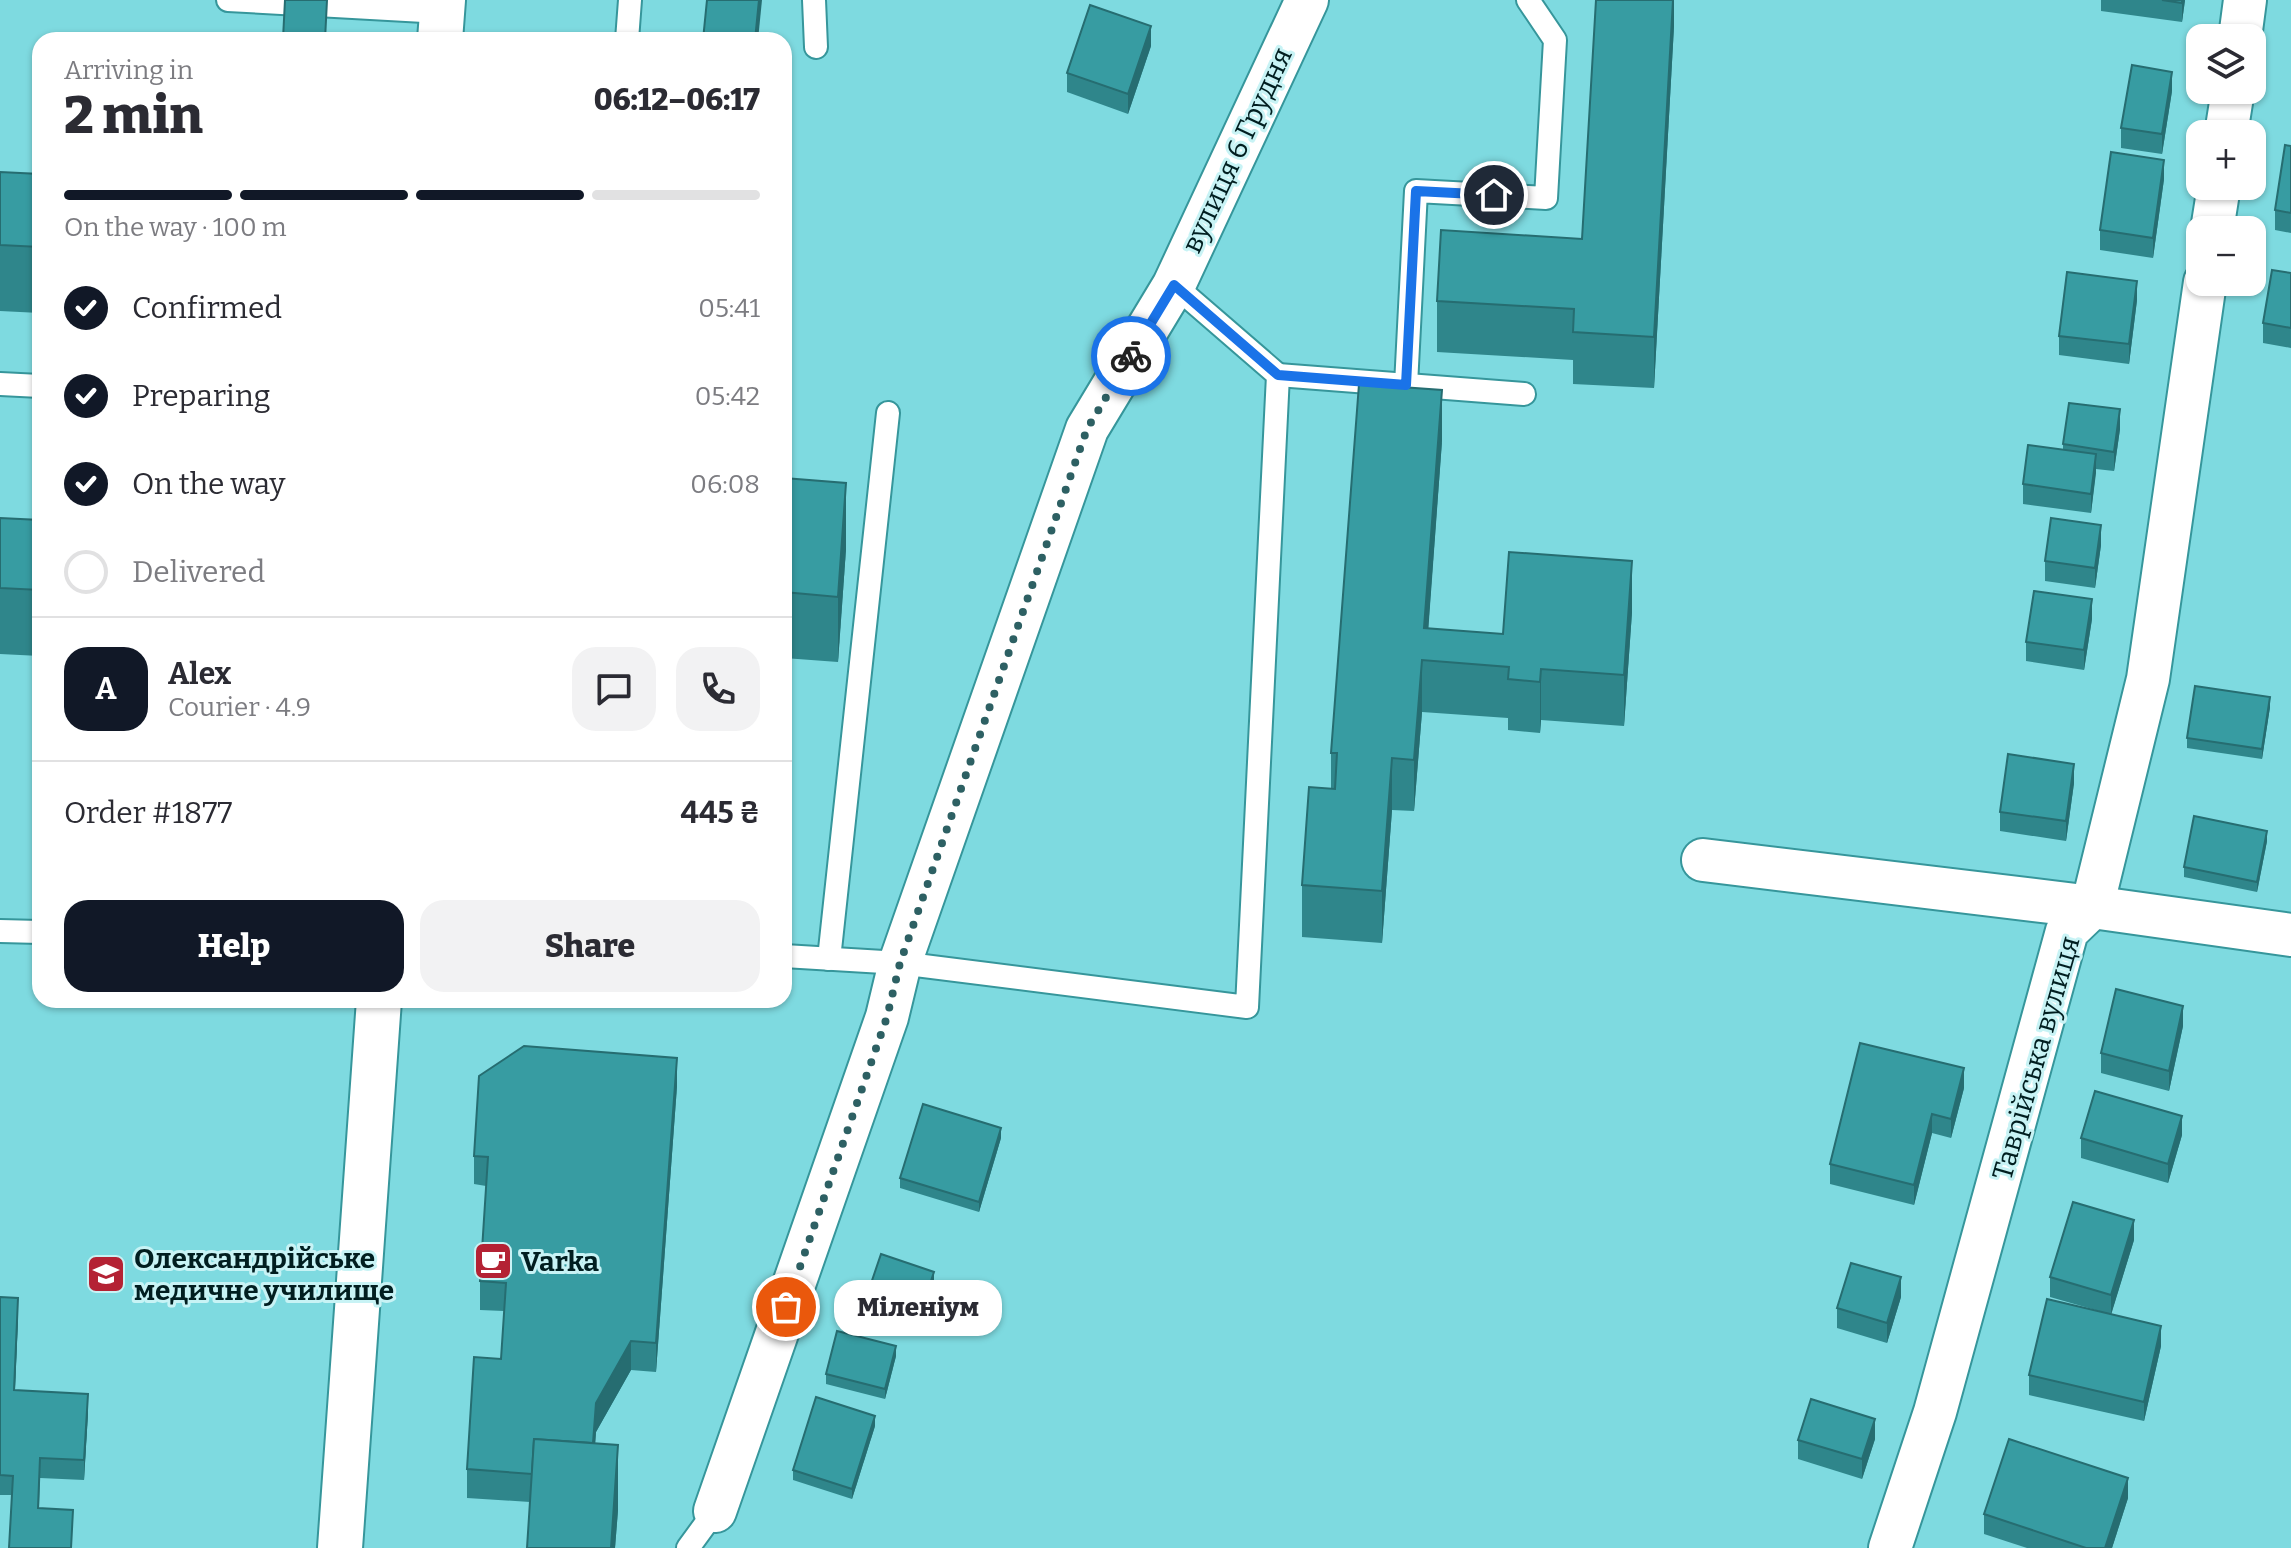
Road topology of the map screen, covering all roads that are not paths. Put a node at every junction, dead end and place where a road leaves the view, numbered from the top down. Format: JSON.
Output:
{"nodes":[{"id":1,"x":228,"y":0,"type":"edge"},
{"id":2,"x":630,"y":0,"type":"edge"},
{"id":3,"x":814,"y":0,"type":"edge"},
{"id":4,"x":1307,"y":0,"type":"edge"},
{"id":5,"x":1528,"y":0,"type":"edge"},
{"id":6,"x":2245,"y":0,"type":"edge"},
{"id":7,"x":442,"y":17,"type":"edge"},
{"id":8,"x":2242,"y":24,"type":"edge"},
{"id":9,"x":628,"y":32,"type":"edge"},
{"id":10,"x":816,"y":47,"type":"dead end"},
{"id":11,"x":1174,"y":285,"type":"junction"},
{"id":12,"x":2203,"y":296,"type":"edge"},
{"id":13,"x":1278,"y":375,"type":"junction"},
{"id":14,"x":0,"y":384,"type":"edge"},
{"id":15,"x":1406,"y":385,"type":"junction"},
{"id":16,"x":32,"y":386,"type":"edge"},
{"id":17,"x":1524,"y":394,"type":"dead end"},
{"id":18,"x":888,"y":413,"type":"dead end"},
{"id":19,"x":1703,"y":860,"type":"dead end"},
{"id":20,"x":2092,"y":907,"type":"junction"},
{"id":21,"x":0,"y":931,"type":"edge"},
{"id":22,"x":32,"y":932,"type":"edge"},
{"id":23,"x":2291,"y":935,"type":"edge"},
{"id":24,"x":792,"y":957,"type":"edge"},
{"id":25,"x":829,"y":959,"type":"junction"},
{"id":26,"x":900,"y":963,"type":"junction"},
{"id":27,"x":378,"y":1008,"type":"edge"},
{"id":28,"x":715,"y":1511,"type":"joint"},
{"id":29,"x":340,"y":1548,"type":"edge"},
{"id":30,"x":688,"y":1548,"type":"edge"},
{"id":31,"x":1890,"y":1548,"type":"edge"}],
"edges":[{"from":1,"to":7,"type":"lane"},
{"from":2,"to":9,"type":"lane"},
{"from":3,"to":10,"type":"lane"},
{"from":4,"to":11,"type":"street","name":"вулиця 6 Грудня"},
{"from":5,"to":15,"type":"lane"},
{"from":6,"to":8,"type":"street"},
{"from":11,"to":13,"type":"lane"},
{"from":11,"to":26,"type":"street","name":"вулиця 6 Грудня"},
{"from":12,"to":20,"type":"street","name":"Таврійська вулиця"},
{"from":13,"to":15,"type":"lane"},
{"from":13,"to":26,"type":"lane"},
{"from":14,"to":16,"type":"lane"},
{"from":15,"to":17,"type":"lane"},
{"from":18,"to":25,"type":"lane"},
{"from":19,"to":20,"type":"street"},
{"from":20,"to":23,"type":"street"},
{"from":20,"to":31,"type":"street","name":"Таврійська вулиця"},
{"from":21,"to":22,"type":"lane"},
{"from":24,"to":25,"type":"lane"},
{"from":25,"to":26,"type":"lane"},
{"from":26,"to":28,"type":"street","name":"вулиця 6 Грудня"},
{"from":27,"to":29,"type":"street"},
{"from":28,"to":30,"type":"lane"}]}
